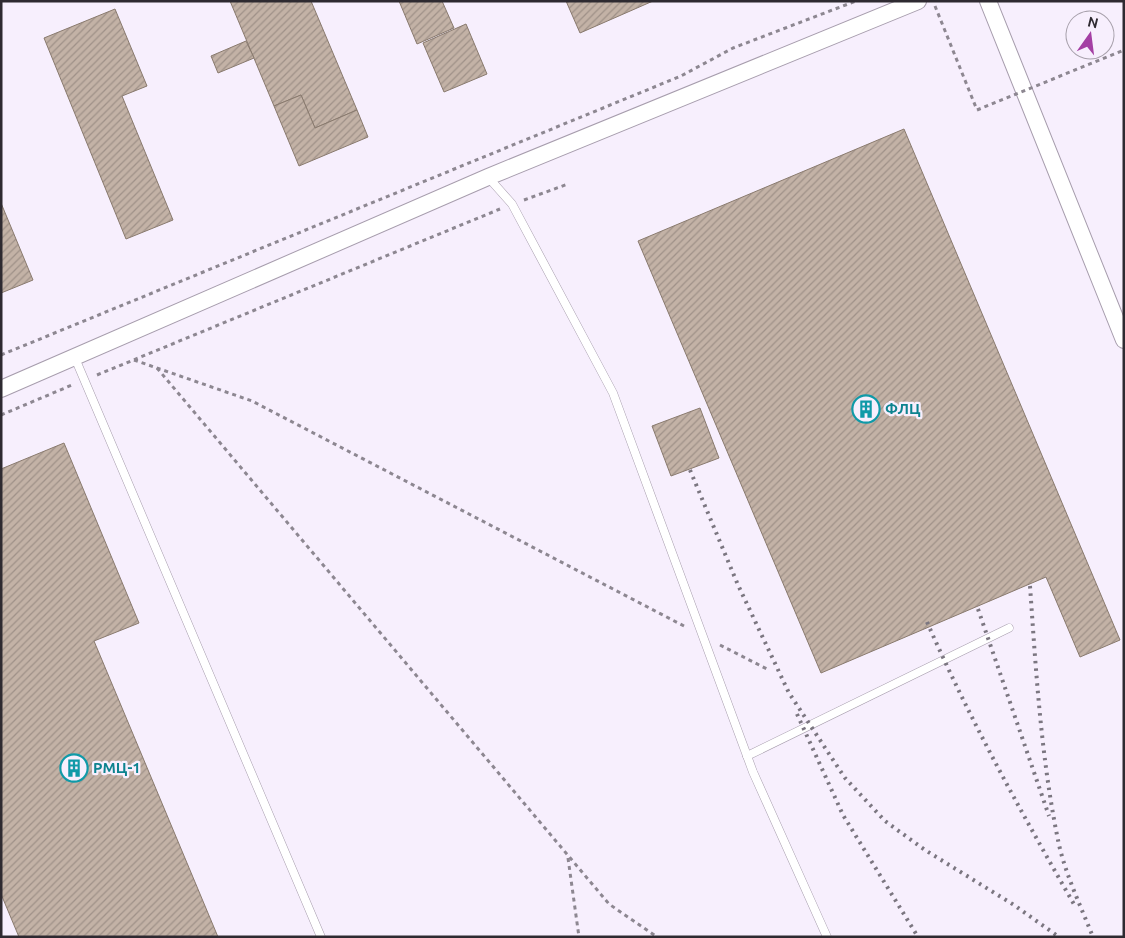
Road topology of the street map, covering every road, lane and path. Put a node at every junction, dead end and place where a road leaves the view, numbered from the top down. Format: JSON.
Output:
{"nodes":[{"id":1,"x":856,"y":1,"type":"edge"},
{"id":2,"x":918,"y":1,"type":"edge"},
{"id":3,"x":933,"y":1,"type":"edge"},
{"id":4,"x":988,"y":1,"type":"edge"},
{"id":5,"x":1124,"y":50,"type":"edge"},
{"id":6,"x":488,"y":177,"type":"junction"},
{"id":7,"x":568,"y":184,"type":"dead end"},
{"id":8,"x":512,"y":204,"type":"junction"},
{"id":9,"x":1124,"y":340,"type":"edge"},
{"id":10,"x":1,"y":355,"type":"edge"},
{"id":11,"x":75,"y":358,"type":"junction"},
{"id":12,"x":134,"y":360,"type":"junction"},
{"id":13,"x":157,"y":368,"type":"junction"},
{"id":14,"x":84,"y":380,"type":"junction"},
{"id":15,"x":1,"y":389,"type":"edge"},
{"id":16,"x":1,"y":415,"type":"edge"},
{"id":17,"x":1009,"y":628,"type":"dead end"},
{"id":18,"x":702,"y":635,"type":"junction"},
{"id":19,"x":767,"y":669,"type":"dead end"},
{"id":20,"x":747,"y":756,"type":"junction"},
{"id":21,"x":568,"y":857,"type":"junction"},
{"id":22,"x":321,"y":937,"type":"edge"},
{"id":23,"x":579,"y":937,"type":"edge"},
{"id":24,"x":657,"y":937,"type":"edge"},
{"id":25,"x":826,"y":937,"type":"edge"}],
"edges":[{"from":1,"to":10,"type":"path"},
{"from":2,"to":6,"type":"street"},
{"from":3,"to":5,"type":"path","bridge":true},
{"from":4,"to":9,"type":"street"},
{"from":6,"to":8,"type":"lane"},
{"from":6,"to":11,"type":"street"},
{"from":7,"to":8,"type":"path"},
{"from":8,"to":12,"type":"path"},
{"from":8,"to":18,"type":"lane"},
{"from":11,"to":14,"type":"lane"},
{"from":11,"to":15,"type":"street"},
{"from":12,"to":13,"type":"path"},
{"from":12,"to":14,"type":"path"},
{"from":13,"to":18,"type":"path"},
{"from":13,"to":21,"type":"path"},
{"from":14,"to":16,"type":"path"},
{"from":14,"to":22,"type":"lane"},
{"from":17,"to":20,"type":"lane"},
{"from":18,"to":19,"type":"path"},
{"from":18,"to":20,"type":"lane"},
{"from":20,"to":25,"type":"lane"},
{"from":21,"to":23,"type":"path"},
{"from":21,"to":24,"type":"path"}]}
